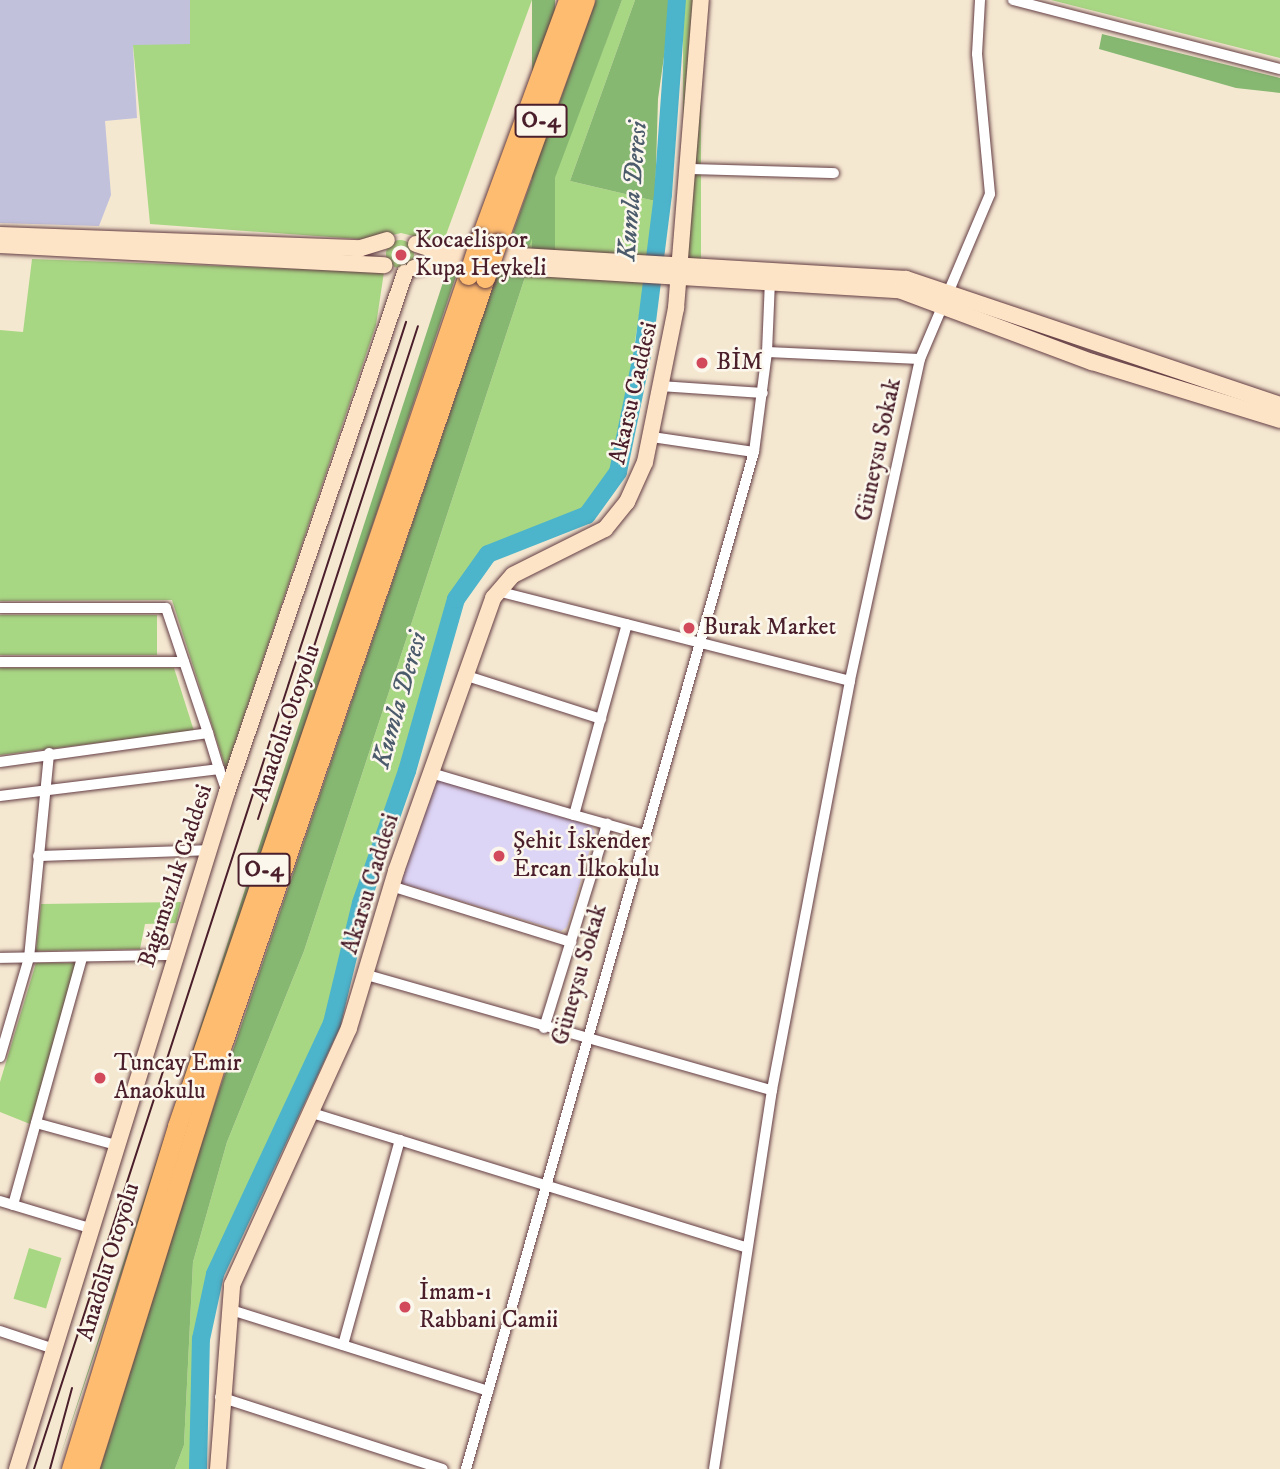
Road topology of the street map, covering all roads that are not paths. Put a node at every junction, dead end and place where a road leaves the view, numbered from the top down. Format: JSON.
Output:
{"nodes":[{"id":1,"x":568,"y":0,"type":"edge"},
{"id":2,"x":585,"y":0,"type":"edge"},
{"id":3,"x":701,"y":0,"type":"edge"},
{"id":4,"x":980,"y":0,"type":"edge"},
{"id":5,"x":1013,"y":0,"type":"edge"},
{"id":6,"x":1280,"y":69,"type":"edge"},
{"id":7,"x":688,"y":169,"type":"junction"},
{"id":8,"x":834,"y":173,"type":"dead end"},
{"id":9,"x":0,"y":234,"type":"edge"},
{"id":10,"x":387,"y":240,"type":"junction"},
{"id":11,"x":489,"y":241,"type":"junction"},
{"id":12,"x":416,"y":244,"type":"junction"},
{"id":13,"x":0,"y":246,"type":"edge"},
{"id":14,"x":589,"y":264,"type":"junction"},
{"id":15,"x":398,"y":269,"type":"junction"},
{"id":16,"x":680,"y":269,"type":"junction"},
{"id":17,"x":477,"y":276,"type":"junction"},
{"id":18,"x":770,"y":281,"type":"junction"},
{"id":19,"x":946,"y":298,"type":"junction"},
{"id":20,"x":767,"y":352,"type":"junction"},
{"id":21,"x":920,"y":359,"type":"junction"},
{"id":22,"x":660,"y":386,"type":"junction"},
{"id":23,"x":763,"y":393,"type":"junction"},
{"id":24,"x":1280,"y":405,"type":"edge"},
{"id":25,"x":1280,"y":420,"type":"edge"},
{"id":26,"x":652,"y":437,"type":"junction"},
{"id":27,"x":754,"y":452,"type":"junction"},
{"id":28,"x":497,"y":591,"type":"junction"},
{"id":29,"x":0,"y":608,"type":"edge"},
{"id":30,"x":627,"y":624,"type":"junction"},
{"id":31,"x":698,"y":642,"type":"junction"},
{"id":32,"x":0,"y":662,"type":"edge"},
{"id":33,"x":184,"y":662,"type":"junction"},
{"id":34,"x":464,"y":675,"type":"junction"},
{"id":35,"x":850,"y":681,"type":"junction"},
{"id":36,"x":601,"y":719,"type":"junction"},
{"id":37,"x":208,"y":733,"type":"junction"},
{"id":38,"x":48,"y":753,"type":"junction"},
{"id":39,"x":0,"y":762,"type":"edge"},
{"id":40,"x":219,"y":769,"type":"junction"},
{"id":41,"x":431,"y":773,"type":"junction"},
{"id":42,"x":227,"y":792,"type":"junction"},
{"id":43,"x":43,"y":795,"type":"junction"},
{"id":44,"x":0,"y":796,"type":"edge"},
{"id":45,"x":574,"y":815,"type":"junction"},
{"id":46,"x":607,"y":824,"type":"junction"},
{"id":47,"x":641,"y":834,"type":"junction"},
{"id":48,"x":208,"y":850,"type":"junction"},
{"id":49,"x":38,"y":856,"type":"junction"},
{"id":50,"x":391,"y":886,"type":"junction"},
{"id":51,"x":571,"y":942,"type":"junction"},
{"id":52,"x":175,"y":955,"type":"junction"},
{"id":53,"x":0,"y":958,"type":"edge"},
{"id":54,"x":29,"y":958,"type":"junction"},
{"id":55,"x":82,"y":958,"type":"junction"},
{"id":56,"x":366,"y":975,"type":"junction"},
{"id":57,"x":544,"y":1028,"type":"junction"},
{"id":58,"x":583,"y":1039,"type":"junction"},
{"id":59,"x":0,"y":1058,"type":"edge"},
{"id":60,"x":772,"y":1090,"type":"junction"},
{"id":61,"x":312,"y":1113,"type":"junction"},
{"id":62,"x":36,"y":1124,"type":"junction"},
{"id":63,"x":400,"y":1140,"type":"junction"},
{"id":64,"x":116,"y":1145,"type":"junction"},
{"id":65,"x":546,"y":1182,"type":"junction"},
{"id":66,"x":0,"y":1201,"type":"edge"},
{"id":67,"x":13,"y":1205,"type":"junction"},
{"id":68,"x":93,"y":1229,"type":"junction"},
{"id":69,"x":744,"y":1247,"type":"junction"},
{"id":70,"x":228,"y":1309,"type":"junction"},
{"id":71,"x":0,"y":1331,"type":"edge"},
{"id":72,"x":343,"y":1345,"type":"junction"},
{"id":73,"x":54,"y":1349,"type":"junction"},
{"id":74,"x":488,"y":1391,"type":"junction"},
{"id":75,"x":220,"y":1397,"type":"junction"},
{"id":76,"x":422,"y":1466,"type":"edge"},
{"id":77,"x":17,"y":1469,"type":"edge"},
{"id":78,"x":71,"y":1469,"type":"edge"},
{"id":79,"x":89,"y":1469,"type":"edge"},
{"id":80,"x":218,"y":1469,"type":"edge"},
{"id":81,"x":443,"y":1469,"type":"edge"},
{"id":82,"x":466,"y":1469,"type":"edge"},
{"id":83,"x":714,"y":1469,"type":"edge"}],
"edges":[{"from":1,"to":11,"type":"highway","name":"Anadolu Otoyolu","number":"O-4"},
{"from":2,"to":11,"type":"highway","name":"Anadolu Otoyolu","number":"O-4"},
{"from":3,"to":7,"type":"main road","name":"Akarsu Caddesi"},
{"from":4,"to":19,"type":"street"},
{"from":5,"to":6,"type":"street"},
{"from":7,"to":8,"type":"street"},
{"from":7,"to":16,"type":"main road","name":"Akarsu Caddesi"},
{"from":9,"to":10,"type":"main road"},
{"from":10,"to":12,"type":"main road"},
{"from":10,"to":15,"type":"main road"},
{"from":11,"to":17,"type":"highway","name":"Anadolu Otoyolu","number":"O-4","bridge":true},
{"from":12,"to":14,"type":"main road"},
{"from":12,"to":15,"type":"main road"},
{"from":13,"to":15,"type":"main road"},
{"from":14,"to":15,"type":"main road"},
{"from":14,"to":16,"type":"main road"},
{"from":15,"to":42,"type":"main road","name":"Bağımsızlık Caddesi"},
{"from":16,"to":18,"type":"main road"},
{"from":16,"to":19,"type":"main road"},
{"from":16,"to":22,"type":"main road","name":"Akarsu Caddesi"},
{"from":17,"to":78,"type":"highway","name":"Anadolu Otoyolu","number":"O-4"},
{"from":17,"to":79,"type":"highway","name":"Anadolu Otoyolu","number":"O-4"},
{"from":18,"to":19,"type":"main road"},
{"from":18,"to":20,"type":"street"},
{"from":19,"to":21,"type":"street"},
{"from":19,"to":24,"type":"main road"},
{"from":19,"to":25,"type":"main road"},
{"from":20,"to":21,"type":"street","name":"Güneysu Sokak"},
{"from":20,"to":23,"type":"street","name":"Güneysu Sokak"},
{"from":21,"to":35,"type":"street","name":"Güneysu Sokak"},
{"from":22,"to":23,"type":"street"},
{"from":22,"to":26,"type":"main road","name":"Akarsu Caddesi"},
{"from":23,"to":27,"type":"street","name":"Güneysu Sokak"},
{"from":26,"to":27,"type":"street"},
{"from":26,"to":28,"type":"main road","name":"Akarsu Caddesi"},
{"from":27,"to":31,"type":"street","name":"Güneysu Sokak"},
{"from":28,"to":30,"type":"street"},
{"from":28,"to":34,"type":"main road","name":"Akarsu Caddesi"},
{"from":29,"to":33,"type":"street"},
{"from":30,"to":31,"type":"street"},
{"from":30,"to":36,"type":"street"},
{"from":31,"to":35,"type":"street"},
{"from":31,"to":47,"type":"street","name":"Güneysu Sokak"},
{"from":32,"to":33,"type":"street"},
{"from":33,"to":37,"type":"street"},
{"from":34,"to":36,"type":"street"},
{"from":34,"to":41,"type":"main road","name":"Akarsu Caddesi"},
{"from":35,"to":60,"type":"street","name":"Güneysu Sokak"},
{"from":36,"to":45,"type":"street"},
{"from":37,"to":38,"type":"street"},
{"from":37,"to":40,"type":"street"},
{"from":38,"to":39,"type":"street"},
{"from":38,"to":43,"type":"street"},
{"from":40,"to":42,"type":"street"},
{"from":40,"to":43,"type":"street"},
{"from":41,"to":45,"type":"street"},
{"from":41,"to":50,"type":"main road","name":"Akarsu Caddesi"},
{"from":42,"to":48,"type":"main road","name":"Bağımsızlık Caddesi"},
{"from":43,"to":44,"type":"street"},
{"from":43,"to":49,"type":"street"},
{"from":45,"to":46,"type":"street"},
{"from":46,"to":47,"type":"street"},
{"from":46,"to":51,"type":"street"},
{"from":47,"to":58,"type":"street","name":"Güneysu Sokak"},
{"from":48,"to":49,"type":"street"},
{"from":48,"to":52,"type":"main road","name":"Bağımsızlık Caddesi"},
{"from":49,"to":54,"type":"street"},
{"from":50,"to":51,"type":"street"},
{"from":50,"to":56,"type":"main road","name":"Akarsu Caddesi"},
{"from":51,"to":57,"type":"street"},
{"from":52,"to":55,"type":"street"},
{"from":52,"to":64,"type":"main road","name":"Bağımsızlık Caddesi"},
{"from":53,"to":54,"type":"street"},
{"from":54,"to":55,"type":"street"},
{"from":54,"to":59,"type":"street"},
{"from":55,"to":62,"type":"street"},
{"from":56,"to":57,"type":"street"},
{"from":56,"to":61,"type":"main road","name":"Akarsu Caddesi"},
{"from":57,"to":58,"type":"street"},
{"from":58,"to":60,"type":"street"},
{"from":58,"to":65,"type":"street","name":"Güneysu Sokak"},
{"from":60,"to":69,"type":"street","name":"Güneysu Sokak"},
{"from":61,"to":63,"type":"street"},
{"from":61,"to":70,"type":"main road","name":"Akarsu Caddesi"},
{"from":62,"to":64,"type":"street"},
{"from":62,"to":67,"type":"street"},
{"from":63,"to":65,"type":"street"},
{"from":63,"to":72,"type":"street"},
{"from":64,"to":68,"type":"main road","name":"Bağımsızlık Caddesi"},
{"from":65,"to":69,"type":"street"},
{"from":65,"to":74,"type":"street","name":"Güneysu Sokak"},
{"from":66,"to":67,"type":"street"},
{"from":67,"to":68,"type":"street"},
{"from":68,"to":73,"type":"main road","name":"Bağımsızlık Caddesi"},
{"from":69,"to":83,"type":"street","name":"Güneysu Sokak"},
{"from":70,"to":72,"type":"street"},
{"from":70,"to":75,"type":"main road","name":"Akarsu Caddesi"},
{"from":71,"to":73,"type":"street"},
{"from":72,"to":74,"type":"street"},
{"from":73,"to":77,"type":"main road","name":"Bağımsızlık Caddesi"},
{"from":74,"to":82,"type":"street","name":"Güneysu Sokak"},
{"from":75,"to":76,"type":"street"},
{"from":75,"to":80,"type":"main road","name":"Akarsu Caddesi"},
{"from":76,"to":81,"type":"street"}]}
